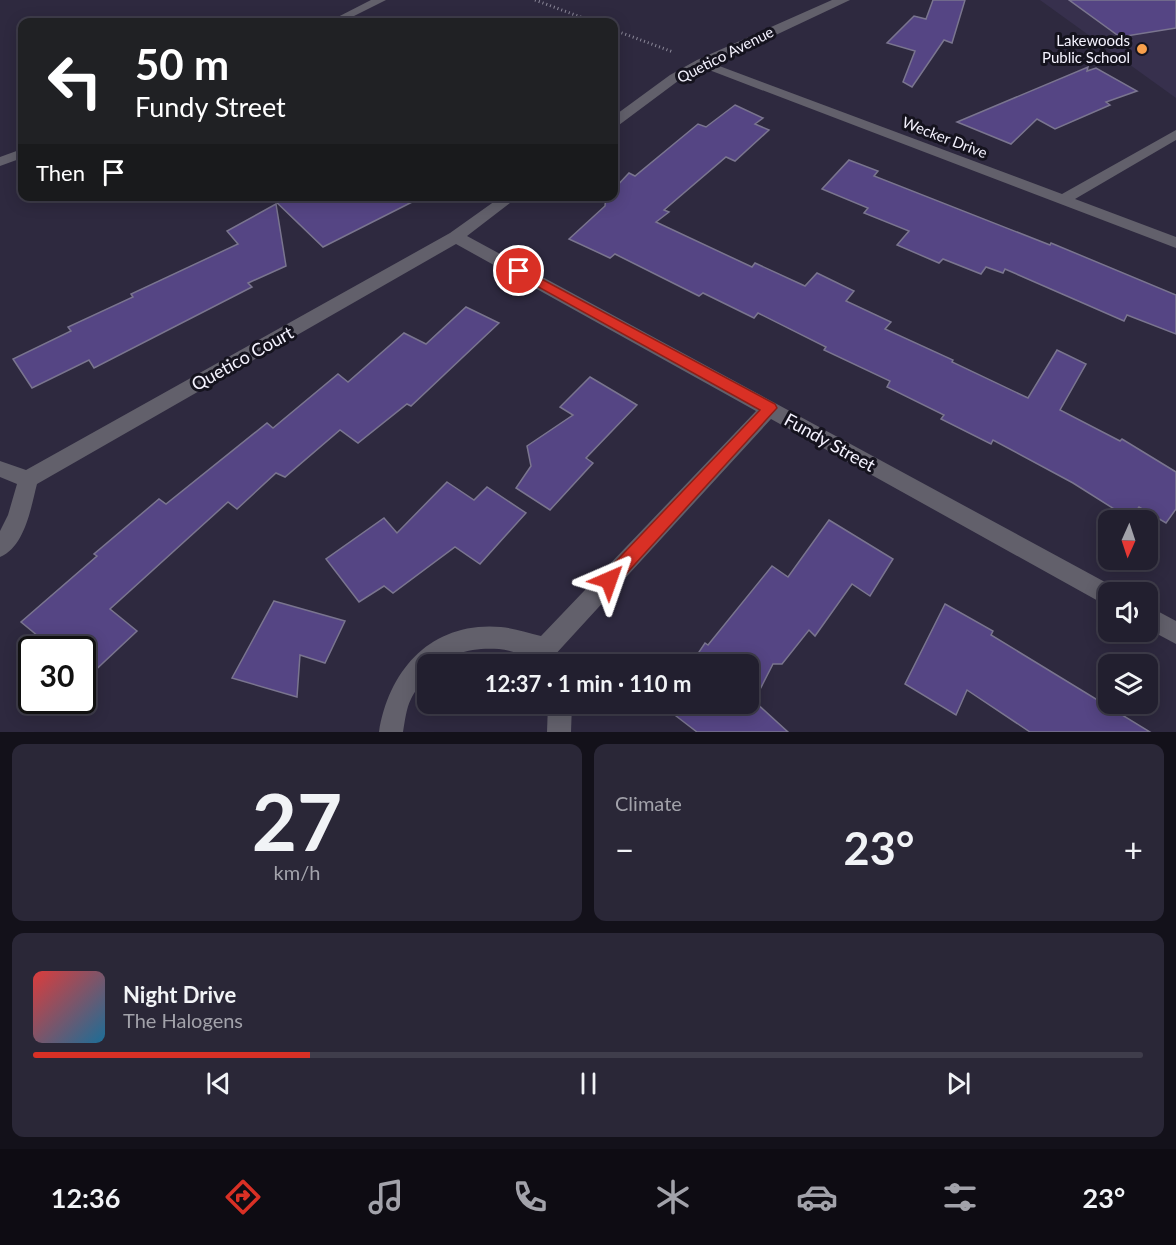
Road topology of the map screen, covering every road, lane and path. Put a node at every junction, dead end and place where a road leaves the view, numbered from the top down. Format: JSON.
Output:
{"nodes":[{"id":1,"x":380,"y":0,"type":"edge"},
{"id":2,"x":535,"y":0,"type":"edge"},
{"id":3,"x":844,"y":0,"type":"edge"},
{"id":4,"x":342,"y":18,"type":"edge"},
{"id":5,"x":583,"y":18,"type":"edge"},
{"id":6,"x":618,"y":32,"type":"edge"},
{"id":7,"x":701,"y":63,"type":"junction"},
{"id":8,"x":618,"y":119,"type":"edge"},
{"id":9,"x":1176,"y":134,"type":"edge"},
{"id":10,"x":18,"y":155,"type":"edge"},
{"id":11,"x":0,"y":162,"type":"edge"},
{"id":12,"x":1063,"y":200,"type":"junction"},
{"id":13,"x":505,"y":201,"type":"edge"},
{"id":14,"x":456,"y":237,"type":"junction"},
{"id":15,"x":1176,"y":243,"type":"edge"},
{"id":16,"x":770,"y":408,"type":"junction"},
{"id":17,"x":0,"y":469,"type":"edge"},
{"id":18,"x":28,"y":479,"type":"junction"},
{"id":19,"x":0,"y":548,"type":"edge"},
{"id":20,"x":1098,"y":589,"type":"edge"},
{"id":21,"x":1158,"y":623,"type":"edge"},
{"id":22,"x":1176,"y":633,"type":"edge"},
{"id":23,"x":433,"y":654,"type":"edge"},
{"id":24,"x":540,"y":654,"type":"edge"},
{"id":25,"x":551,"y":654,"type":"edge"},
{"id":26,"x":417,"y":668,"type":"edge"},
{"id":27,"x":560,"y":714,"type":"edge"},
{"id":28,"x":391,"y":732,"type":"edge"},
{"id":29,"x":559,"y":732,"type":"edge"}],
"edges":[{"from":1,"to":4,"type":"street"},
{"from":2,"to":5,"type":"path"},
{"from":3,"to":7,"type":"street","name":"Quetico Avenue"},
{"from":6,"to":7,"type":"path"},
{"from":7,"to":8,"type":"street","name":"Quetico Avenue"},
{"from":7,"to":12,"type":"street","name":"Wecker Drive"},
{"from":9,"to":12,"type":"street"},
{"from":10,"to":11,"type":"street"},
{"from":12,"to":15,"type":"street","name":"Wecker Drive"},
{"from":13,"to":14,"type":"street"},
{"from":14,"to":16,"type":"street","name":"Fundy Street"},
{"from":14,"to":18,"type":"street","name":"Quetico Court"},
{"from":16,"to":20,"type":"street","name":"Fundy Street"},
{"from":16,"to":25,"type":"street"},
{"from":17,"to":18,"type":"street"},
{"from":18,"to":19,"type":"street"},
{"from":21,"to":22,"type":"street"},
{"from":23,"to":24,"type":"street"},
{"from":26,"to":28,"type":"street"},
{"from":27,"to":29,"type":"street"}]}
